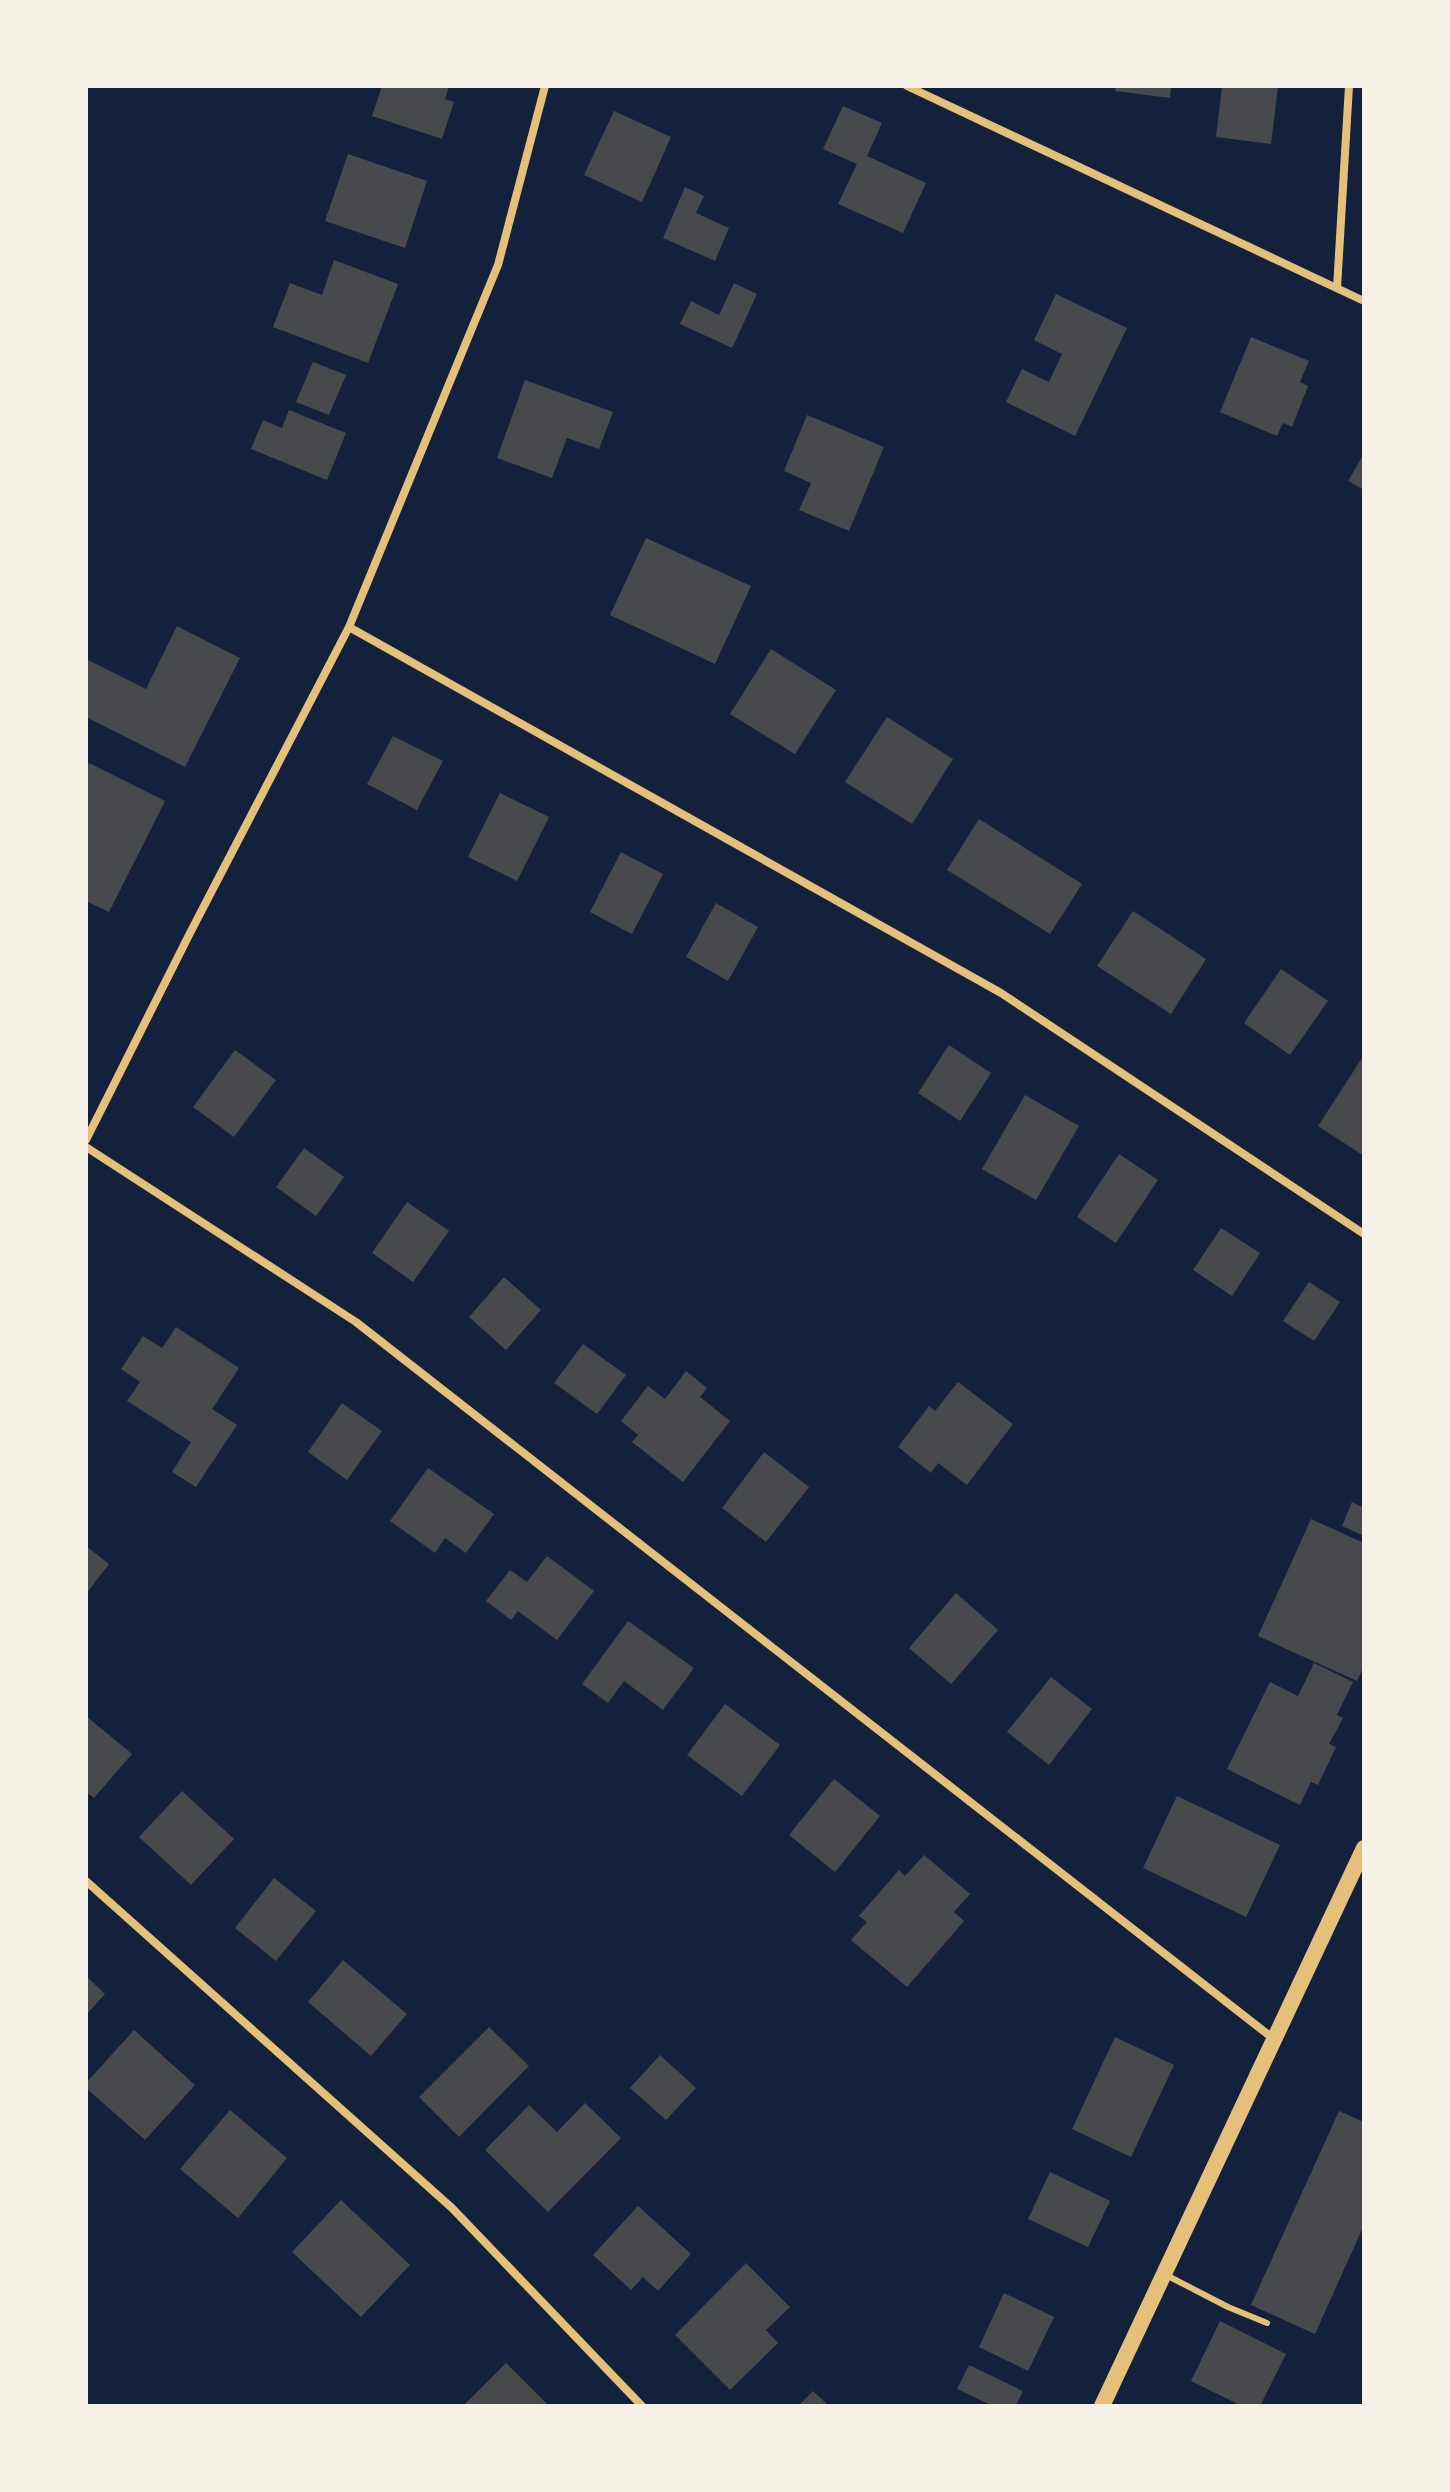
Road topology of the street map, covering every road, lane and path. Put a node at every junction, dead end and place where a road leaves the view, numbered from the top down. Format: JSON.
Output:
{"nodes":[{"id":1,"x":545,"y":86,"type":"edge"},
{"id":2,"x":907,"y":86,"type":"edge"},
{"id":3,"x":1349,"y":86,"type":"edge"},
{"id":4,"x":1337,"y":288,"type":"junction"},
{"id":5,"x":1364,"y":301,"type":"edge"},
{"id":6,"x":349,"y":627,"type":"junction"},
{"id":7,"x":86,"y":1140,"type":"edge"},
{"id":8,"x":86,"y":1147,"type":"edge"},
{"id":9,"x":1364,"y":1234,"type":"edge"},
{"id":10,"x":1364,"y":1848,"type":"edge"},
{"id":11,"x":86,"y":1881,"type":"edge"},
{"id":12,"x":1275,"y":2040,"type":"junction"},
{"id":13,"x":1163,"y":2273,"type":"junction"},
{"id":14,"x":1267,"y":2323,"type":"dead end"},
{"id":15,"x":642,"y":2406,"type":"edge"},
{"id":16,"x":1102,"y":2406,"type":"edge"}],
"edges":[{"from":1,"to":6,"type":"street"},
{"from":2,"to":4,"type":"street"},
{"from":3,"to":4,"type":"street"},
{"from":4,"to":5,"type":"street"},
{"from":6,"to":7,"type":"street"},
{"from":6,"to":9,"type":"street"},
{"from":8,"to":12,"type":"street"},
{"from":10,"to":12,"type":"main road"},
{"from":11,"to":15,"type":"street"},
{"from":12,"to":13,"type":"main road"},
{"from":13,"to":14,"type":"lane"},
{"from":13,"to":16,"type":"main road"}]}
